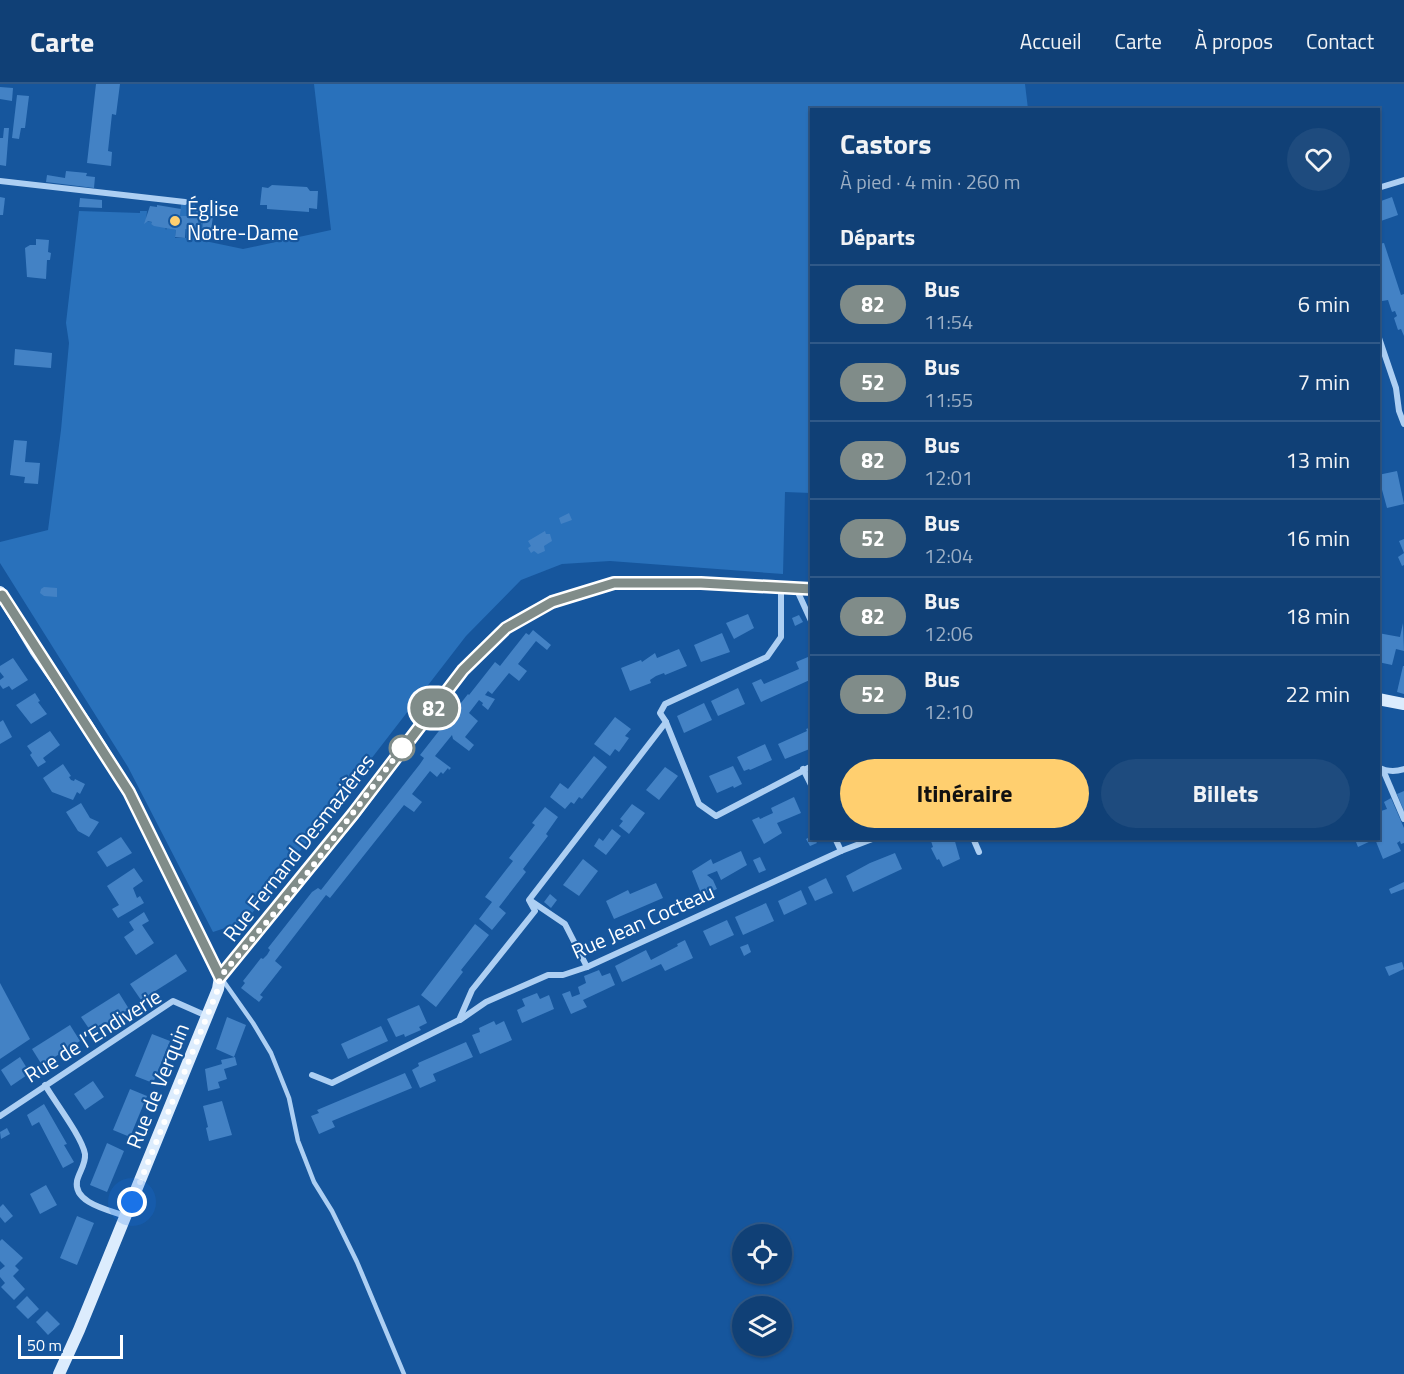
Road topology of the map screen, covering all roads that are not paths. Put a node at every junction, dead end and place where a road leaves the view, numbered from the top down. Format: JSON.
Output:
{"nodes":[{"id":1,"x":1404,"y":180,"type":"edge"},
{"id":2,"x":0,"y":181,"type":"edge"},
{"id":3,"x":1380,"y":187,"type":"edge"},
{"id":4,"x":185,"y":202,"type":"dead end"},
{"id":5,"x":1380,"y":341,"type":"edge"},
{"id":6,"x":1404,"y":385,"type":"edge"},
{"id":7,"x":1396,"y":388,"type":"junction"},
{"id":8,"x":1404,"y":424,"type":"edge"},
{"id":9,"x":781,"y":587,"type":"junction"},
{"id":10,"x":795,"y":588,"type":"junction"},
{"id":11,"x":810,"y":589,"type":"edge"},
{"id":12,"x":1,"y":595,"type":"edge"},
{"id":13,"x":810,"y":619,"type":"edge"},
{"id":14,"x":1380,"y":699,"type":"edge"},
{"id":15,"x":1404,"y":704,"type":"edge"},
{"id":16,"x":666,"y":722,"type":"junction"},
{"id":17,"x":810,"y":767,"type":"edge"},
{"id":18,"x":1381,"y":768,"type":"edge"},
{"id":19,"x":1404,"y":769,"type":"edge"},
{"id":20,"x":803,"y":770,"type":"junction"},
{"id":21,"x":810,"y":783,"type":"edge"},
{"id":22,"x":1404,"y":819,"type":"edge"},
{"id":23,"x":836,"y":840,"type":"edge"},
{"id":24,"x":869,"y":840,"type":"edge"},
{"id":25,"x":974,"y":840,"type":"edge"},
{"id":26,"x":841,"y":850,"type":"junction"},
{"id":27,"x":980,"y":852,"type":"dead end"},
{"id":28,"x":529,"y":900,"type":"junction"},
{"id":29,"x":587,"y":967,"type":"junction"},
{"id":30,"x":220,"y":977,"type":"junction"},
{"id":31,"x":207,"y":1016,"type":"junction"},
{"id":32,"x":459,"y":1020,"type":"junction"},
{"id":33,"x":312,"y":1075,"type":"dead end"},
{"id":34,"x":45,"y":1086,"type":"junction"},
{"id":35,"x":0,"y":1116,"type":"edge"},
{"id":36,"x":125,"y":1216,"type":"junction"},
{"id":37,"x":59,"y":1374,"type":"edge"},
{"id":38,"x":404,"y":1374,"type":"edge"}],
"edges":[{"from":1,"to":3,"type":"street"},
{"from":2,"to":4,"type":"street"},
{"from":5,"to":7,"type":"street"},
{"from":6,"to":7,"type":"street"},
{"from":7,"to":8,"type":"street"},
{"from":9,"to":10,"type":"street","name":"Rue Fernand Desmazières"},
{"from":9,"to":16,"type":"street"},
{"from":9,"to":30,"type":"street","name":"Rue Fernand Desmazières"},
{"from":10,"to":11,"type":"street","name":"Rue Fernand Desmazières"},
{"from":10,"to":13,"type":"street"},
{"from":12,"to":30,"type":"street"},
{"from":14,"to":15,"type":"street"},
{"from":16,"to":20,"type":"street"},
{"from":16,"to":28,"type":"street"},
{"from":17,"to":20,"type":"street"},
{"from":18,"to":19,"type":"street"},
{"from":18,"to":22,"type":"street"},
{"from":20,"to":21,"type":"street"},
{"from":23,"to":26,"type":"street"},
{"from":24,"to":26,"type":"street","name":"Rue Jean Cocteau"},
{"from":25,"to":27,"type":"street"},
{"from":26,"to":29,"type":"street","name":"Rue Jean Cocteau"},
{"from":28,"to":29,"type":"street"},
{"from":28,"to":32,"type":"street"},
{"from":29,"to":32,"type":"street","name":"Rue Jean Cocteau"},
{"from":30,"to":31,"type":"street","name":"Rue de Verquin"},
{"from":30,"to":38,"type":"lane"},
{"from":31,"to":34,"type":"street","name":"Rue de l’Endiverie"},
{"from":31,"to":36,"type":"street","name":"Rue de Verquin"},
{"from":32,"to":33,"type":"street","name":"Rue Jean Cocteau"},
{"from":34,"to":35,"type":"street","name":"Rue de l’Endiverie"},
{"from":34,"to":36,"type":"street"},
{"from":36,"to":37,"type":"street","name":"Rue de Verquin"}]}
